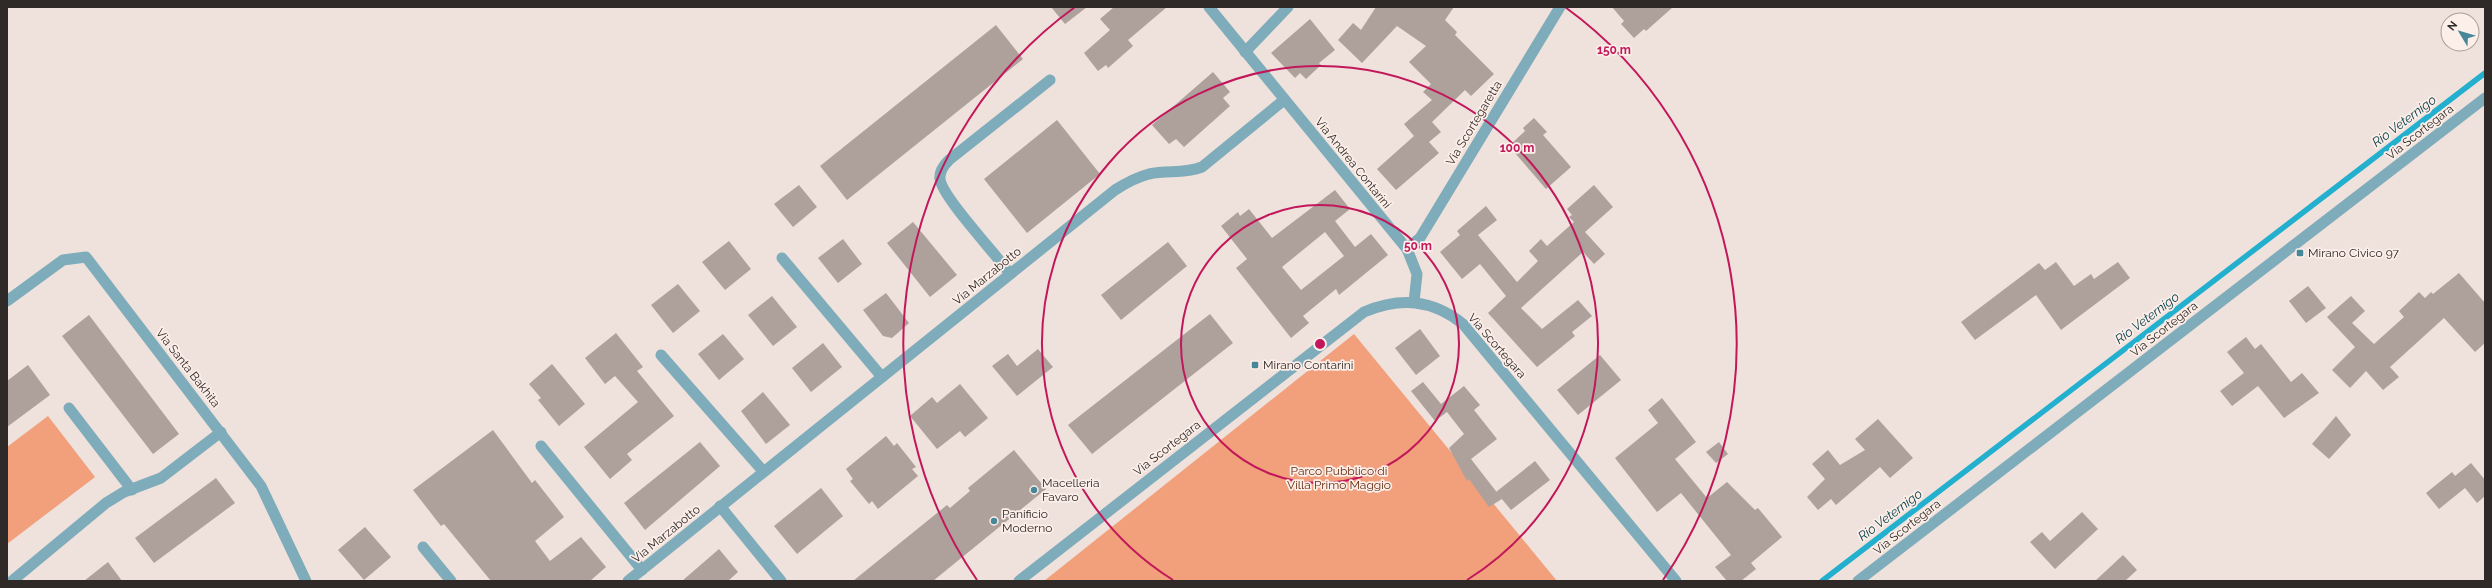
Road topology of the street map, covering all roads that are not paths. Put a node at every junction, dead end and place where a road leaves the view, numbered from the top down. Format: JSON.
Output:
{"nodes":[{"id":1,"x":1209,"y":7,"type":"edge"},
{"id":2,"x":1288,"y":7,"type":"edge"},
{"id":3,"x":1560,"y":7,"type":"edge"},
{"id":4,"x":1245,"y":52,"type":"junction"},
{"id":5,"x":1050,"y":80,"type":"dead end"},
{"id":6,"x":2485,"y":98,"type":"edge"},
{"id":7,"x":1284,"y":100,"type":"junction"},
{"id":8,"x":1407,"y":249,"type":"junction"},
{"id":9,"x":782,"y":258,"type":"dead end"},
{"id":10,"x":1010,"y":274,"type":"junction"},
{"id":11,"x":7,"y":301,"type":"edge"},
{"id":12,"x":1414,"y":302,"type":"junction"},
{"id":13,"x":661,"y":355,"type":"dead end"},
{"id":14,"x":882,"y":377,"type":"junction"},
{"id":15,"x":69,"y":408,"type":"dead end"},
{"id":16,"x":221,"y":432,"type":"junction"},
{"id":17,"x":541,"y":446,"type":"dead end"},
{"id":18,"x":763,"y":472,"type":"junction"},
{"id":19,"x":132,"y":490,"type":"junction"},
{"id":20,"x":720,"y":506,"type":"junction"},
{"id":21,"x":423,"y":548,"type":"dead end"},
{"id":22,"x":642,"y":570,"type":"junction"},
{"id":23,"x":12,"y":581,"type":"edge"},
{"id":24,"x":306,"y":581,"type":"edge"},
{"id":25,"x":451,"y":581,"type":"edge"},
{"id":26,"x":628,"y":581,"type":"edge"},
{"id":27,"x":781,"y":581,"type":"edge"},
{"id":28,"x":1019,"y":581,"type":"edge"},
{"id":29,"x":1676,"y":581,"type":"edge"},
{"id":30,"x":1858,"y":581,"type":"edge"}],
"edges":[{"from":1,"to":4,"type":"street","name":"Via Andrea Contarini"},
{"from":2,"to":4,"type":"street"},
{"from":3,"to":8,"type":"street","name":"Via Scortegaretta"},
{"from":4,"to":7,"type":"street","name":"Via Andrea Contarini"},
{"from":5,"to":10,"type":"street"},
{"from":6,"to":30,"type":"street","name":"Via Scortegara"},
{"from":7,"to":8,"type":"street","name":"Via Andrea Contarini"},
{"from":7,"to":10,"type":"street","name":"Via Marzabotto"},
{"from":8,"to":12,"type":"street","name":"Via Andrea Contarini"},
{"from":9,"to":14,"type":"street"},
{"from":10,"to":14,"type":"street","name":"Via Marzabotto"},
{"from":11,"to":16,"type":"street","name":"Via Santa Bakhita"},
{"from":12,"to":28,"type":"street","name":"Via Scortegara"},
{"from":12,"to":29,"type":"street","name":"Via Scortegara"},
{"from":13,"to":18,"type":"street"},
{"from":14,"to":18,"type":"street","name":"Via Marzabotto"},
{"from":15,"to":19,"type":"street"},
{"from":16,"to":19,"type":"street"},
{"from":16,"to":24,"type":"street","name":"Via Santa Bakhita"},
{"from":17,"to":22,"type":"street"},
{"from":18,"to":20,"type":"street","name":"Via Marzabotto"},
{"from":19,"to":23,"type":"street"},
{"from":20,"to":22,"type":"street","name":"Via Marzabotto"},
{"from":20,"to":27,"type":"street"},
{"from":21,"to":25,"type":"street"},
{"from":22,"to":26,"type":"street","name":"Via Marzabotto"}]}
